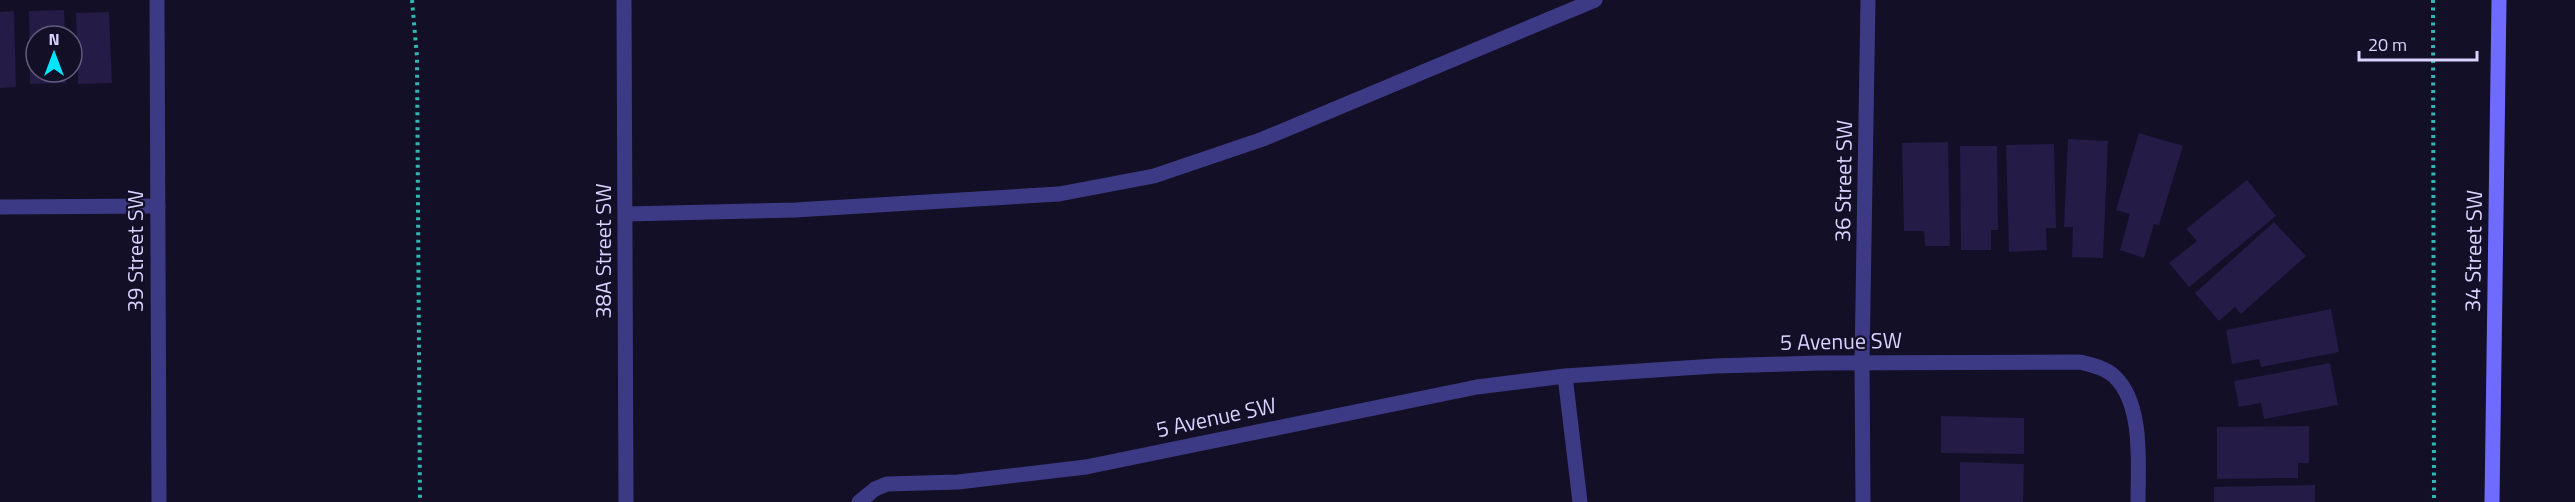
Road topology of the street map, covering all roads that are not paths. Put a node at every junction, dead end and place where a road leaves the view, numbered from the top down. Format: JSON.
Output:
{"nodes":[{"id":1,"x":157,"y":0,"type":"edge"},
{"id":2,"x":624,"y":0,"type":"edge"},
{"id":3,"x":1595,"y":0,"type":"edge"},
{"id":4,"x":1868,"y":0,"type":"edge"},
{"id":5,"x":2499,"y":0,"type":"edge"},
{"id":6,"x":158,"y":206,"type":"junction"},
{"id":7,"x":0,"y":207,"type":"edge"},
{"id":8,"x":626,"y":214,"type":"junction"},
{"id":9,"x":1862,"y":362,"type":"junction"},
{"id":10,"x":1565,"y":376,"type":"junction"},
{"id":11,"x":159,"y":502,"type":"edge"},
{"id":12,"x":626,"y":502,"type":"edge"},
{"id":13,"x":859,"y":502,"type":"edge"},
{"id":14,"x":1580,"y":502,"type":"edge"},
{"id":15,"x":1863,"y":502,"type":"edge"},
{"id":16,"x":2138,"y":502,"type":"edge"},
{"id":17,"x":2492,"y":502,"type":"edge"}],
"edges":[{"from":1,"to":6,"type":"street","name":"39 Street SW"},
{"from":2,"to":8,"type":"street","name":"38A Street SW"},
{"from":3,"to":8,"type":"street"},
{"from":4,"to":9,"type":"street","name":"36 Street SW"},
{"from":5,"to":17,"type":"main road","name":"34 Street SW"},
{"from":6,"to":7,"type":"street"},
{"from":6,"to":11,"type":"street","name":"39 Street SW"},
{"from":8,"to":12,"type":"street","name":"38A Street SW"},
{"from":9,"to":10,"type":"street","name":"5 Avenue SW"},
{"from":9,"to":15,"type":"street","name":"36 Street SW"},
{"from":9,"to":16,"type":"street","name":"5 Avenue SW"},
{"from":10,"to":13,"type":"street","name":"5 Avenue SW"},
{"from":10,"to":14,"type":"street"}]}
